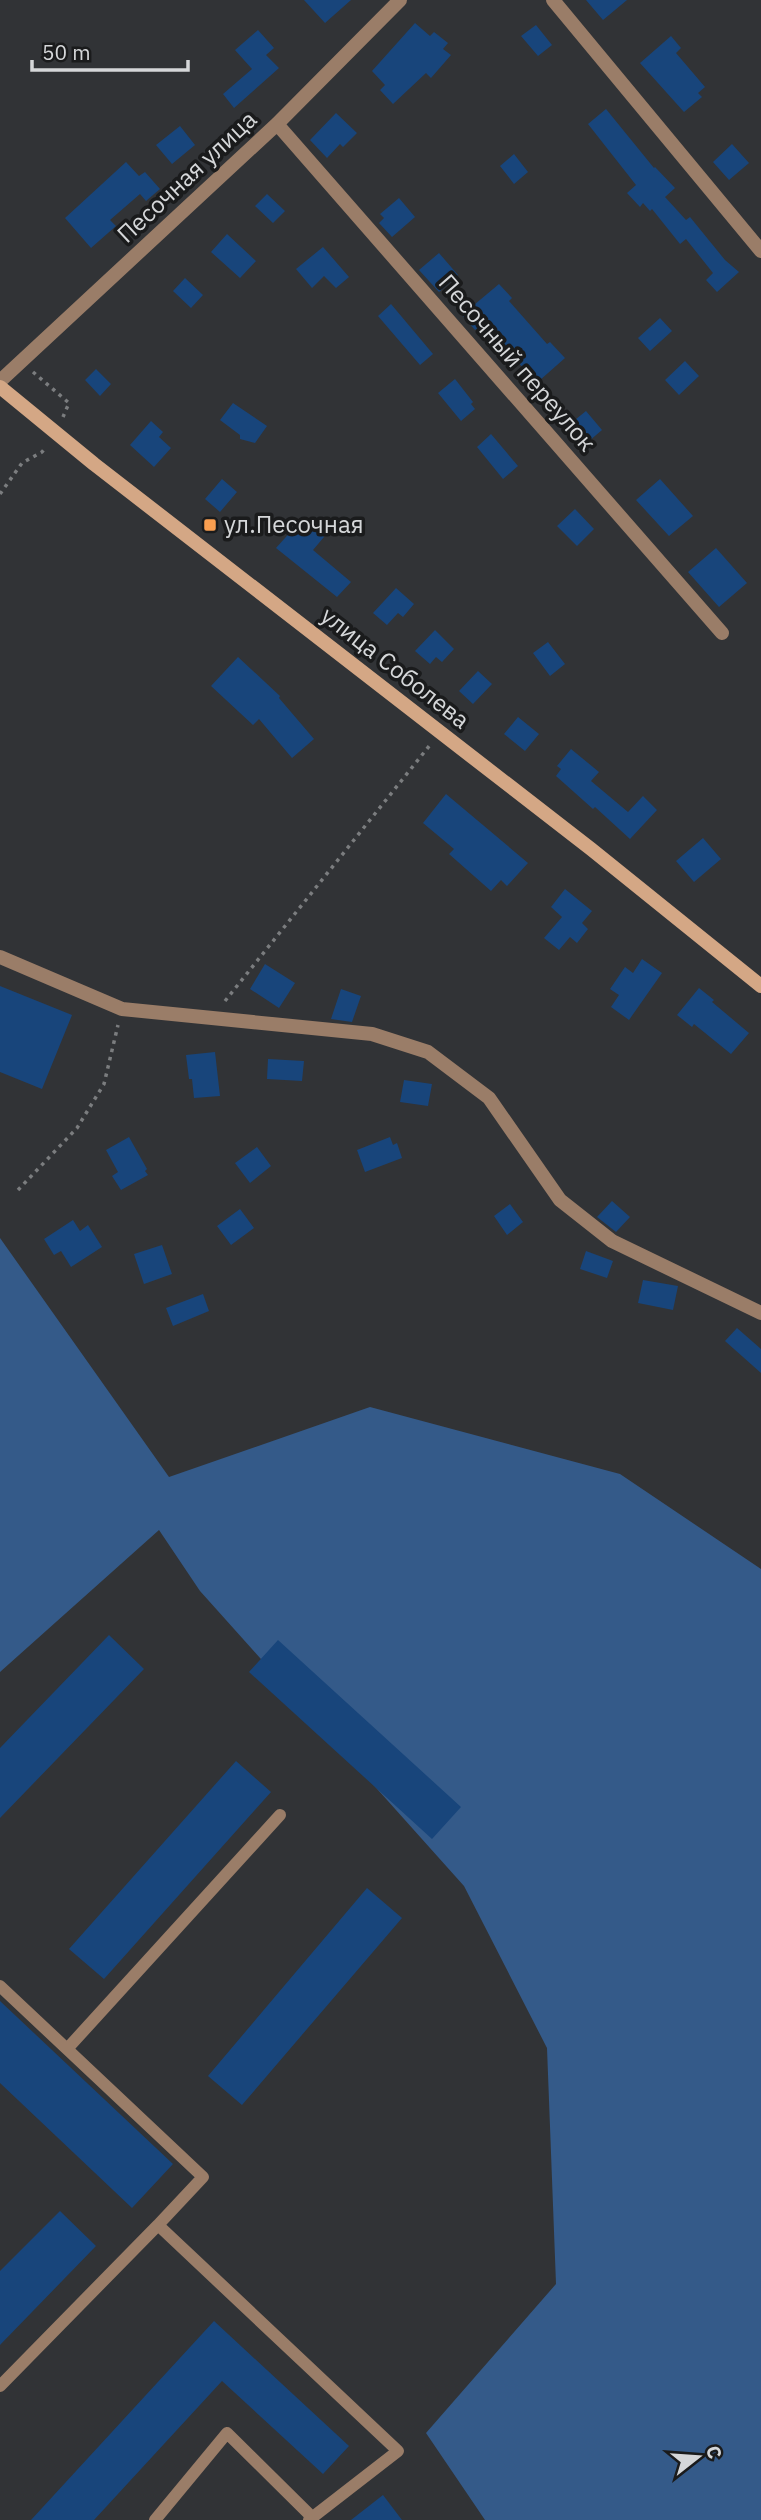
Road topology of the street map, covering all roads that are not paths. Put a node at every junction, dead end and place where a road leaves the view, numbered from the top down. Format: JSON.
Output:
{"nodes":[{"id":1,"x":400,"y":0,"type":"edge"},
{"id":2,"x":553,"y":0,"type":"edge"},
{"id":3,"x":277,"y":124,"type":"junction"},
{"id":4,"x":761,"y":251,"type":"edge"},
{"id":5,"x":0,"y":381,"type":"edge"},
{"id":6,"x":0,"y":387,"type":"edge"},
{"id":7,"x":722,"y":633,"type":"dead end"},
{"id":8,"x":0,"y":957,"type":"edge"},
{"id":9,"x":761,"y":986,"type":"edge"},
{"id":10,"x":761,"y":1313,"type":"edge"},
{"id":11,"x":280,"y":1815,"type":"dead end"},
{"id":12,"x":0,"y":1986,"type":"edge"},
{"id":13,"x":67,"y":2049,"type":"junction"},
{"id":14,"x":158,"y":2225,"type":"junction"},
{"id":15,"x":0,"y":2386,"type":"edge"},
{"id":16,"x":311,"y":2519,"type":"edge"},
{"id":17,"x":155,"y":2520,"type":"edge"}],
"edges":[{"from":1,"to":3,"type":"street","name":"Песочная улица"},
{"from":2,"to":4,"type":"street"},
{"from":3,"to":5,"type":"street","name":"Песочная улица"},
{"from":3,"to":7,"type":"street","name":"Песочный переулок"},
{"from":6,"to":9,"type":"street","name":"улица Соболева"},
{"from":8,"to":10,"type":"street"},
{"from":11,"to":13,"type":"lane"},
{"from":12,"to":13,"type":"lane"},
{"from":13,"to":14,"type":"lane"},
{"from":14,"to":15,"type":"lane"},
{"from":14,"to":16,"type":"lane"},
{"from":16,"to":17,"type":"lane"}]}
